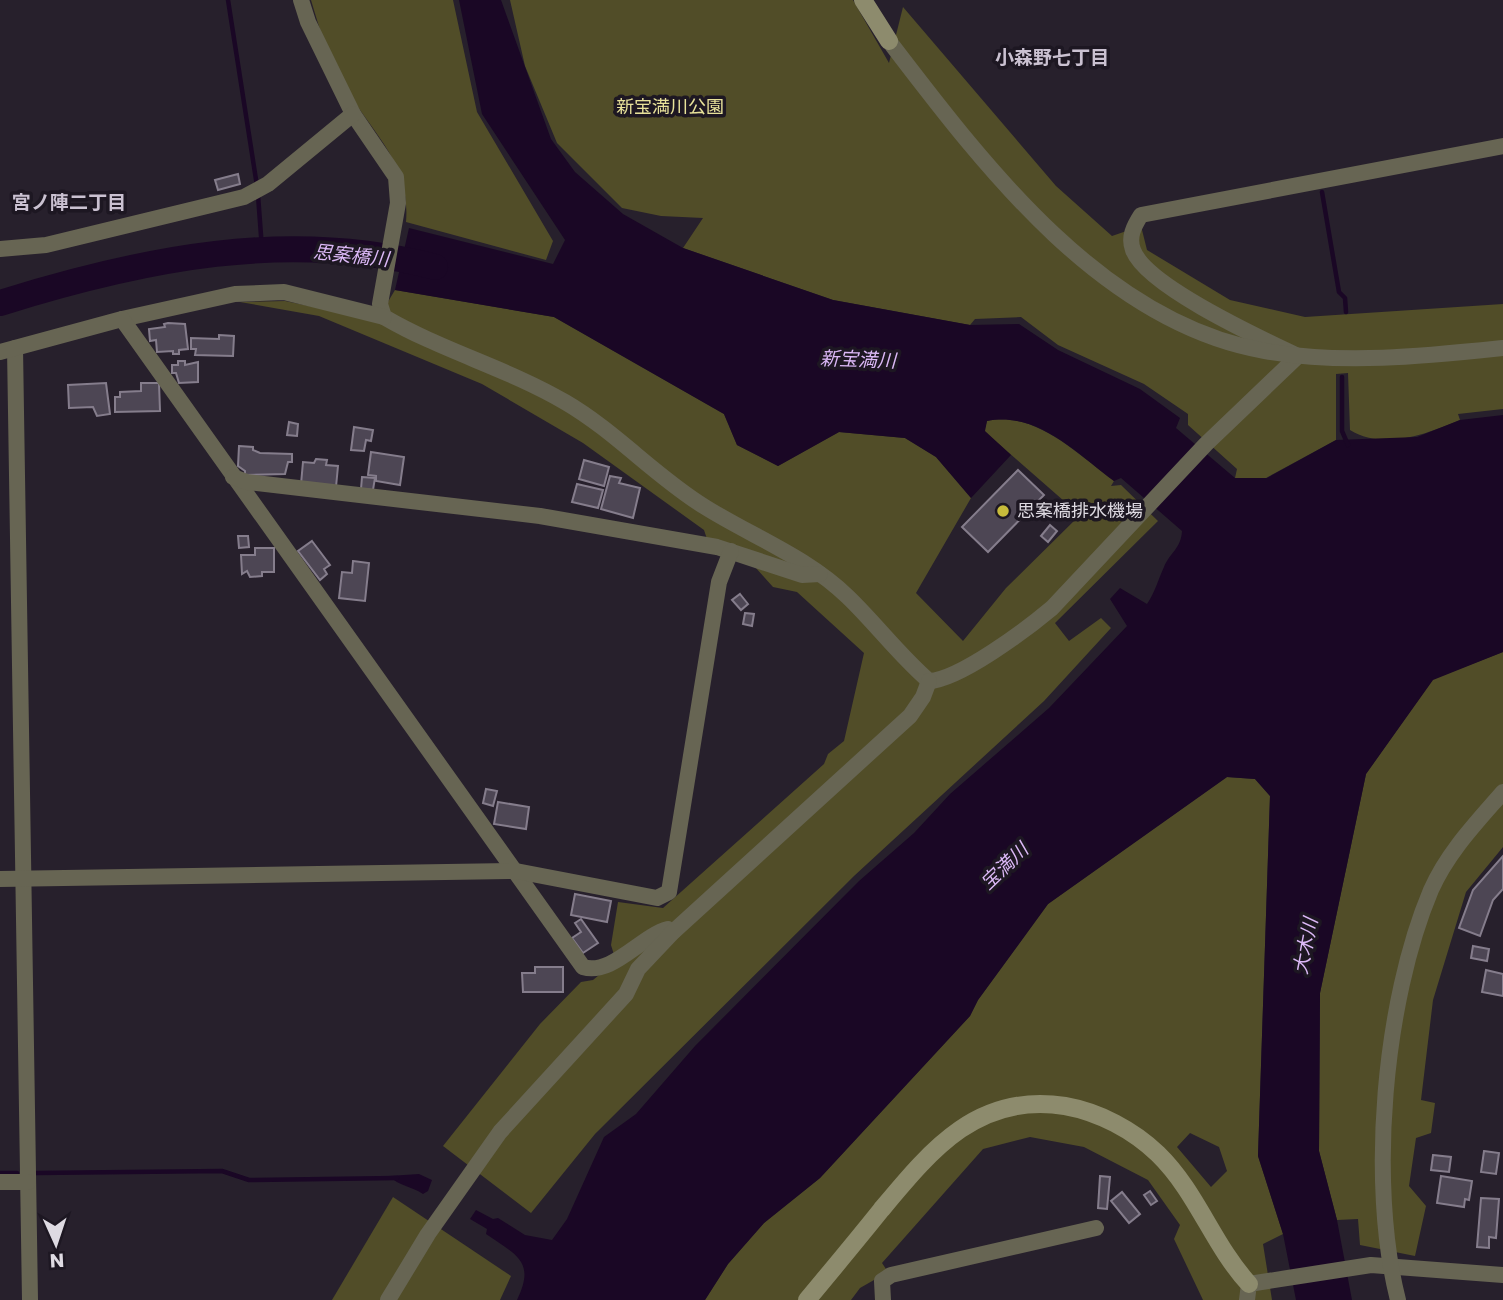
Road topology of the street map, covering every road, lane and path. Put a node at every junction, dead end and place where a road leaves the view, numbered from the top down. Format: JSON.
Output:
{"nodes":[{"id":1,"x":301,"y":0,"type":"edge"},
{"id":2,"x":863,"y":0,"type":"edge"},
{"id":3,"x":889,"y":41,"type":"joint"},
{"id":4,"x":353,"y":114,"type":"junction"},
{"id":5,"x":1503,"y":146,"type":"edge"},
{"id":6,"x":0,"y":249,"type":"edge"},
{"id":7,"x":382,"y":310,"type":"junction"},
{"id":8,"x":122,"y":319,"type":"junction"},
{"id":9,"x":1503,"y":348,"type":"edge"},
{"id":10,"x":8,"y":350,"type":"edge"},
{"id":11,"x":1298,"y":356,"type":"junction"},
{"id":12,"x":233,"y":477,"type":"junction"},
{"id":13,"x":730,"y":551,"type":"junction"},
{"id":14,"x":820,"y":574,"type":"junction"},
{"id":15,"x":929,"y":681,"type":"junction"},
{"id":16,"x":1503,"y":792,"type":"edge"},
{"id":17,"x":516,"y":872,"type":"junction"},
{"id":18,"x":0,"y":879,"type":"edge"},
{"id":19,"x":22,"y":879,"type":"junction"},
{"id":20,"x":673,"y":932,"type":"junction"},
{"id":21,"x":0,"y":1182,"type":"edge"},
{"id":22,"x":28,"y":1182,"type":"junction"},
{"id":23,"x":1096,"y":1228,"type":"dead end"},
{"id":24,"x":1391,"y":1264,"type":"junction"},
{"id":25,"x":1503,"y":1275,"type":"edge"},
{"id":26,"x":1248,"y":1292,"type":"edge"},
{"id":27,"x":30,"y":1300,"type":"edge"},
{"id":28,"x":388,"y":1300,"type":"edge"},
{"id":29,"x":807,"y":1300,"type":"edge"},
{"id":30,"x":883,"y":1300,"type":"edge"},
{"id":31,"x":1398,"y":1300,"type":"edge"}],
"edges":[{"from":1,"to":4,"type":"street"},
{"from":2,"to":3,"type":"street"},
{"from":3,"to":11,"type":"street"},
{"from":4,"to":6,"type":"street"},
{"from":4,"to":7,"type":"street"},
{"from":5,"to":11,"type":"street"},
{"from":7,"to":8,"type":"street"},
{"from":7,"to":14,"type":"street"},
{"from":8,"to":10,"type":"street"},
{"from":8,"to":12,"type":"street"},
{"from":9,"to":11,"type":"street"},
{"from":10,"to":19,"type":"street"},
{"from":11,"to":15,"type":"street"},
{"from":12,"to":13,"type":"street"},
{"from":12,"to":17,"type":"street"},
{"from":13,"to":14,"type":"street"},
{"from":13,"to":17,"type":"street"},
{"from":14,"to":15,"type":"street"},
{"from":15,"to":20,"type":"street"},
{"from":16,"to":24,"type":"street"},
{"from":17,"to":19,"type":"street"},
{"from":17,"to":20,"type":"street"},
{"from":18,"to":19,"type":"street"},
{"from":19,"to":22,"type":"street"},
{"from":20,"to":28,"type":"street"},
{"from":21,"to":22,"type":"street"},
{"from":22,"to":27,"type":"street"},
{"from":23,"to":30,"type":"street"},
{"from":24,"to":25,"type":"street"},
{"from":24,"to":26,"type":"street"},
{"from":24,"to":31,"type":"street"},
{"from":26,"to":29,"type":"street"}]}
